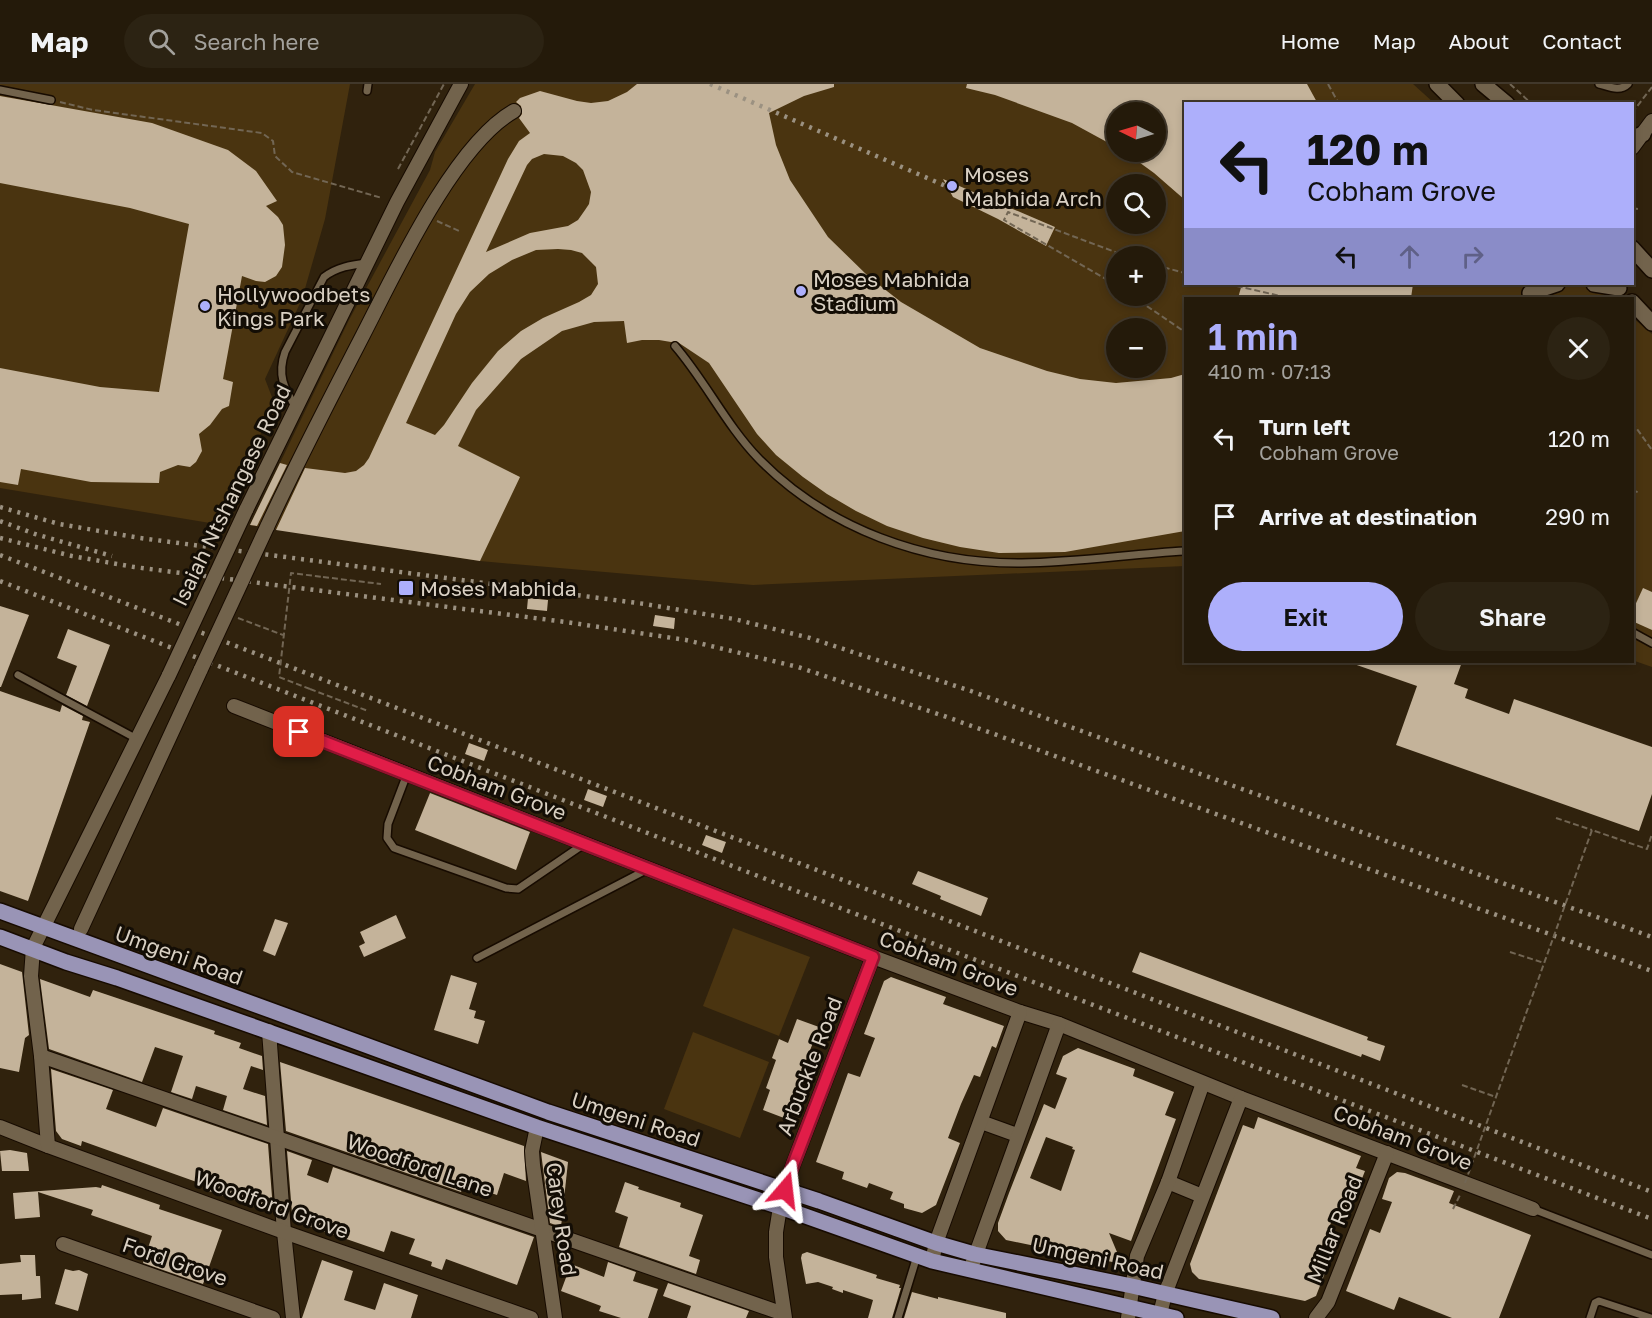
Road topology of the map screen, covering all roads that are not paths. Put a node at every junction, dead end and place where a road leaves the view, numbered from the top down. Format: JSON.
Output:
{"nodes":[{"id":1,"x":460,"y":84,"type":"edge"},
{"id":2,"x":1437,"y":84,"type":"edge"},
{"id":3,"x":1483,"y":84,"type":"edge"},
{"id":4,"x":1599,"y":84,"type":"edge"},
{"id":5,"x":1628,"y":84,"type":"edge"},
{"id":6,"x":0,"y":90,"type":"edge"},
{"id":7,"x":51,"y":100,"type":"road end"},
{"id":8,"x":1454,"y":102,"type":"edge"},
{"id":9,"x":1498,"y":102,"type":"edge"},
{"id":10,"x":1505,"y":102,"type":"edge"},
{"id":11,"x":514,"y":111,"type":"dead end"},
{"id":12,"x":1652,"y":121,"type":"edge"},
{"id":13,"x":1637,"y":136,"type":"edge"},
{"id":14,"x":1634,"y":248,"type":"edge"},
{"id":15,"x":367,"y":263,"type":"junction"},
{"id":16,"x":1652,"y":270,"type":"edge"},
{"id":17,"x":1554,"y":285,"type":"edge"},
{"id":18,"x":1598,"y":285,"type":"edge"},
{"id":19,"x":1621,"y":290,"type":"edge"},
{"id":20,"x":1531,"y":292,"type":"edge"},
{"id":21,"x":1634,"y":304,"type":"edge"},
{"id":22,"x":1652,"y":323,"type":"edge"},
{"id":23,"x":675,"y":346,"type":"dead end"},
{"id":24,"x":296,"y":408,"type":"junction"},
{"id":25,"x":1184,"y":551,"type":"edge"},
{"id":26,"x":1634,"y":633,"type":"edge"},
{"id":27,"x":1652,"y":643,"type":"edge"},
{"id":28,"x":18,"y":675,"type":"dead end"},
{"id":29,"x":234,"y":706,"type":"dead end"},
{"id":30,"x":137,"y":739,"type":"junction"},
{"id":31,"x":407,"y":774,"type":"junction"},
{"id":32,"x":584,"y":844,"type":"junction"},
{"id":33,"x":648,"y":869,"type":"junction"},
{"id":34,"x":0,"y":911,"type":"edge"},
{"id":35,"x":43,"y":926,"type":"junction"},
{"id":36,"x":81,"y":929,"type":"dead end"},
{"id":37,"x":0,"y":937,"type":"edge"},
{"id":38,"x":33,"y":948,"type":"junction"},
{"id":39,"x":873,"y":957,"type":"junction"},
{"id":40,"x":477,"y":958,"type":"dead end"},
{"id":41,"x":1020,"y":1012,"type":"junction"},
{"id":42,"x":1059,"y":1024,"type":"junction"},
{"id":43,"x":269,"y":1031,"type":"junction"},
{"id":44,"x":41,"y":1056,"type":"junction"},
{"id":45,"x":1203,"y":1083,"type":"junction"},
{"id":46,"x":1241,"y":1098,"type":"junction"},
{"id":47,"x":981,"y":1122,"type":"junction"},
{"id":48,"x":0,"y":1127,"type":"edge"},
{"id":49,"x":537,"y":1127,"type":"junction"},
{"id":50,"x":1017,"y":1135,"type":"junction"},
{"id":51,"x":276,"y":1137,"type":"junction"},
{"id":52,"x":48,"y":1146,"type":"junction"},
{"id":53,"x":1387,"y":1153,"type":"junction"},
{"id":54,"x":1168,"y":1182,"type":"junction"},
{"id":55,"x":785,"y":1190,"type":"junction"},
{"id":56,"x":1202,"y":1196,"type":"junction"},
{"id":57,"x":780,"y":1207,"type":"junction"},
{"id":58,"x":1533,"y":1209,"type":"joint"},
{"id":59,"x":542,"y":1230,"type":"junction"},
{"id":60,"x":284,"y":1232,"type":"junction"},
{"id":61,"x":936,"y":1243,"type":"junction"},
{"id":62,"x":63,"y":1244,"type":"dead end"},
{"id":63,"x":974,"y":1254,"type":"junction"},
{"id":64,"x":1652,"y":1255,"type":"edge"},
{"id":65,"x":916,"y":1256,"type":"junction"},
{"id":66,"x":932,"y":1261,"type":"junction"},
{"id":67,"x":970,"y":1271,"type":"junction"},
{"id":68,"x":1132,"y":1286,"type":"junction"},
{"id":69,"x":1165,"y":1294,"type":"junction"},
{"id":70,"x":1129,"y":1313,"type":"edge"},
{"id":71,"x":785,"y":1316,"type":"edge"},
{"id":72,"x":1168,"y":1317,"type":"edge"},
{"id":73,"x":273,"y":1318,"type":"edge"},
{"id":74,"x":293,"y":1318,"type":"edge"},
{"id":75,"x":531,"y":1318,"type":"edge"},
{"id":76,"x":555,"y":1318,"type":"edge"},
{"id":77,"x":898,"y":1318,"type":"edge"},
{"id":78,"x":1272,"y":1318,"type":"edge"},
{"id":79,"x":1316,"y":1318,"type":"edge"},
{"id":80,"x":1590,"y":1318,"type":"edge"},
{"id":81,"x":1651,"y":1318,"type":"edge"}],
"edges":[{"from":1,"to":15,"type":"street","name":"Isaiah Ntshangase Road"},
{"from":2,"to":8,"type":"main road"},
{"from":3,"to":9,"type":"main road"},
{"from":3,"to":10,"type":"main road"},
{"from":4,"to":5,"type":"lane"},
{"from":6,"to":7,"type":"lane"},
{"from":11,"to":36,"type":"street","bridge":true},
{"from":12,"to":13,"type":"street"},
{"from":14,"to":16,"type":"main road"},
{"from":15,"to":24,"type":"street","name":"Isaiah Ntshangase Road"},
{"from":15,"to":24,"type":"lane"},
{"from":17,"to":20,"type":"main road"},
{"from":18,"to":19,"type":"main road"},
{"from":21,"to":22,"type":"main road"},
{"from":23,"to":25,"type":"lane"},
{"from":24,"to":30,"type":"street","name":"Isaiah Ntshangase Road","bridge":true},
{"from":26,"to":27,"type":"lane"},
{"from":28,"to":30,"type":"lane"},
{"from":29,"to":31,"type":"street","name":"Cobham Grove"},
{"from":30,"to":35,"type":"street","name":"Isaiah Ntshangase Road"},
{"from":31,"to":32,"type":"street","name":"Cobham Grove"},
{"from":31,"to":32,"type":"lane"},
{"from":32,"to":33,"type":"street","name":"Cobham Grove"},
{"from":33,"to":39,"type":"street","name":"Cobham Grove"},
{"from":33,"to":40,"type":"lane"},
{"from":34,"to":35,"type":"main road","name":"Umgeni Road"},
{"from":35,"to":38,"type":"street","name":"Isaiah Ntshangase Road"},
{"from":35,"to":55,"type":"main road","name":"Umgeni Road"},
{"from":37,"to":38,"type":"main road","name":"Umgeni Road"},
{"from":38,"to":43,"type":"main road","name":"Umgeni Road"},
{"from":38,"to":44,"type":"street"},
{"from":39,"to":41,"type":"street","name":"Cobham Grove"},
{"from":39,"to":55,"type":"street","name":"Arbuckle Road"},
{"from":41,"to":42,"type":"street","name":"Cobham Grove"},
{"from":41,"to":47,"type":"street"},
{"from":42,"to":45,"type":"street","name":"Cobham Grove"},
{"from":42,"to":50,"type":"street"},
{"from":43,"to":49,"type":"main road","name":"Umgeni Road"},
{"from":43,"to":51,"type":"street"},
{"from":44,"to":51,"type":"street","name":"Woodford Lane"},
{"from":44,"to":52,"type":"street"},
{"from":45,"to":46,"type":"street","name":"Cobham Grove"},
{"from":45,"to":54,"type":"street"},
{"from":46,"to":53,"type":"street","name":"Cobham Grove"},
{"from":46,"to":56,"type":"street"},
{"from":47,"to":50,"type":"street"},
{"from":47,"to":61,"type":"street"},
{"from":48,"to":52,"type":"street","name":"Woodford Grove"},
{"from":49,"to":57,"type":"main road","name":"Umgeni Road"},
{"from":49,"to":59,"type":"street","name":"Carey Road"},
{"from":50,"to":63,"type":"street"},
{"from":51,"to":59,"type":"street","name":"Woodford Lane"},
{"from":51,"to":60,"type":"street"},
{"from":52,"to":60,"type":"street","name":"Woodford Grove"},
{"from":53,"to":58,"type":"street","name":"Cobham Grove"},
{"from":53,"to":79,"type":"street","name":"Millar Road"},
{"from":54,"to":56,"type":"street"},
{"from":54,"to":68,"type":"street"},
{"from":55,"to":57,"type":"street","name":"Arbuckle Road"},
{"from":55,"to":61,"type":"main road","name":"Umgeni Road"},
{"from":56,"to":69,"type":"street"},
{"from":57,"to":65,"type":"main road","name":"Umgeni Road"},
{"from":57,"to":71,"type":"street","name":"Arbuckle Road"},
{"from":58,"to":64,"type":"lane","name":"Cobham Grove"},
{"from":59,"to":71,"type":"street","name":"Woodford Lane"},
{"from":59,"to":76,"type":"street","name":"Carey Road"},
{"from":60,"to":74,"type":"street"},
{"from":60,"to":75,"type":"street","name":"Woodford Grove"},
{"from":61,"to":63,"type":"main road","name":"Umgeni Road"},
{"from":61,"to":66,"type":"street"},
{"from":62,"to":73,"type":"street","name":"Ford Grove"},
{"from":63,"to":67,"type":"street"},
{"from":63,"to":68,"type":"main road","name":"Umgeni Road"},
{"from":65,"to":66,"type":"main road","name":"Umgeni Road"},
{"from":65,"to":77,"type":"lane"},
{"from":66,"to":67,"type":"main road","name":"Umgeni Road"},
{"from":67,"to":70,"type":"main road","name":"Umgeni Road"},
{"from":68,"to":69,"type":"main road","name":"Umgeni Road"},
{"from":68,"to":70,"type":"street"},
{"from":69,"to":72,"type":"street"},
{"from":69,"to":78,"type":"main road","name":"Umgeni Road"},
{"from":70,"to":72,"type":"main road","name":"Umgeni Road"},
{"from":80,"to":81,"type":"lane"}]}
